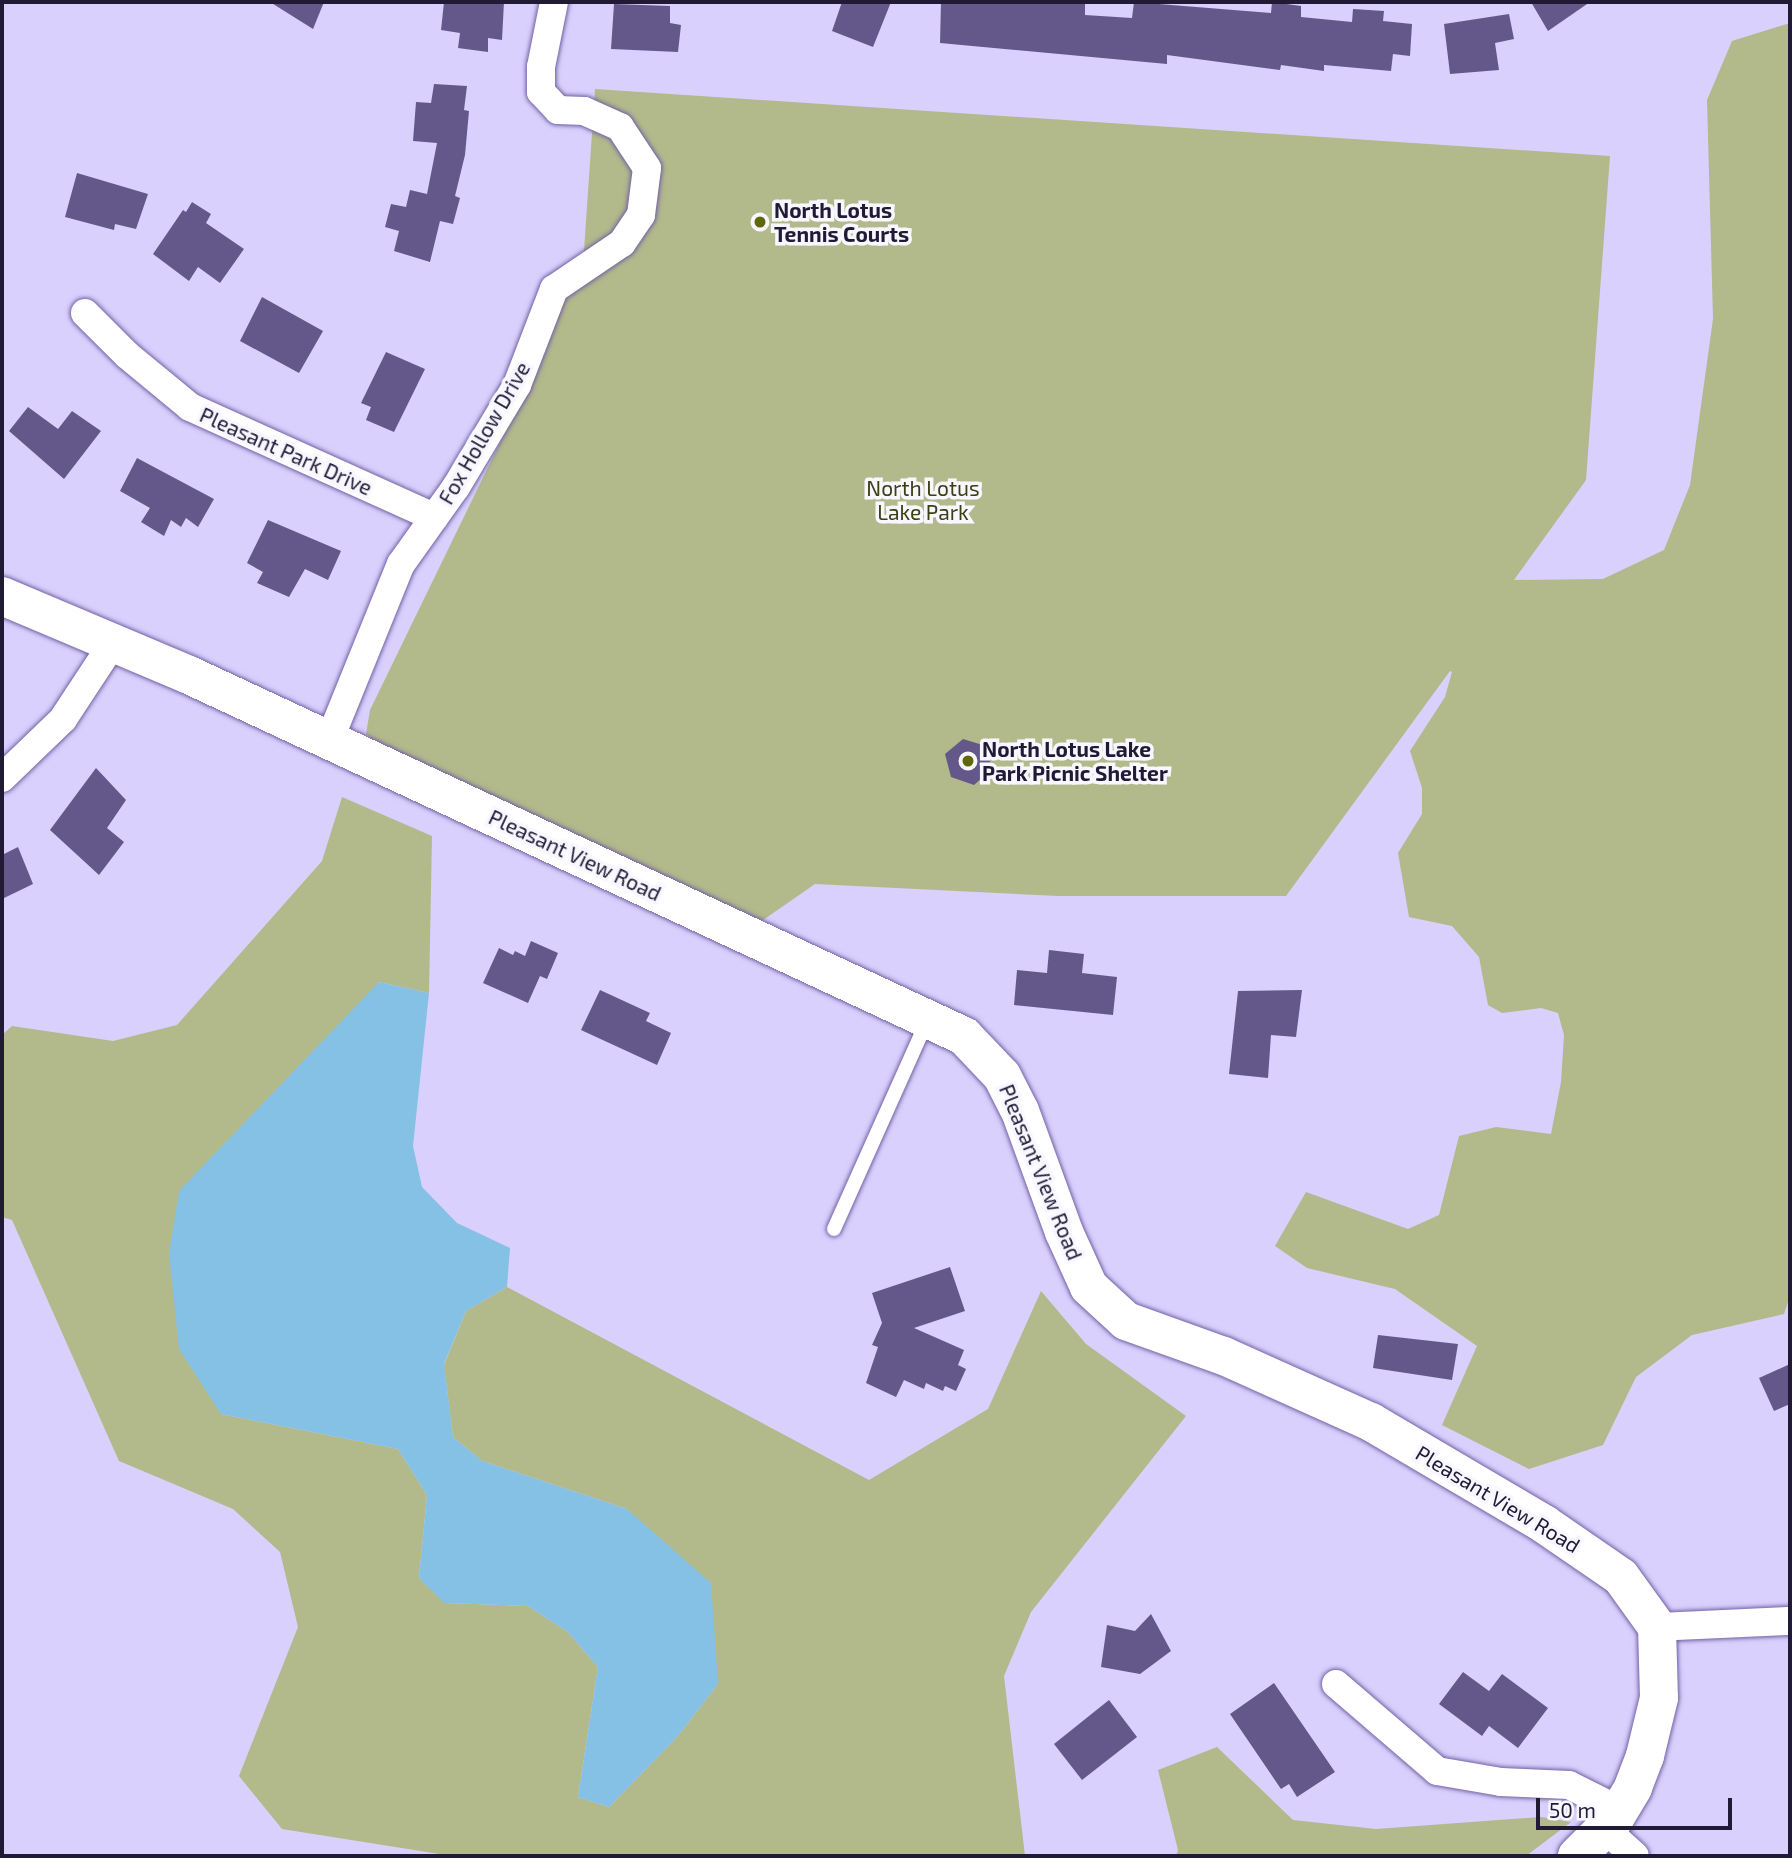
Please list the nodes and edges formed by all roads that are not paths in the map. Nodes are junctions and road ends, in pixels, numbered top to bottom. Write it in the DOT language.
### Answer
graph roads {
  1 [pos="554,2"];
  2 [pos="85,313"];
  3 [pos="434,517"];
  4 [pos="2,596"];
  5 [pos="113,643"];
  6 [pos="329,741"];
  7 [pos="2,778"];
  8 [pos="928,1019"];
  9 [pos="834,1230"];
  10 [pos="1790,1621"];
  11 [pos="1657,1627"];
  12 [pos="1336,1684"];
  13 [pos="1612,1820"];
  14 [pos="1577,1856"];
  15 [pos="1635,1856"];
  1 -- 3 [label="street, Fox Hollow Drive"];
  2 -- 3 [label="street, Pleasant Park Drive"];
  3 -- 6 [label="street, Fox Hollow Drive"];
  4 -- 5 [label="street, Pleasant View Road"];
  5 -- 6 [label="street, Pleasant View Road"];
  5 -- 7 [label="street"];
  6 -- 8 [label="street, Pleasant View Road"];
  8 -- 9 [label="lane"];
  8 -- 11 [label="street, Pleasant View Road"];
  10 -- 11 [label="street"];
  11 -- 13 [label="street"];
  12 -- 13 [label="street"];
  13 -- 14 [label="street"];
  13 -- 15 [label="street"];
}
